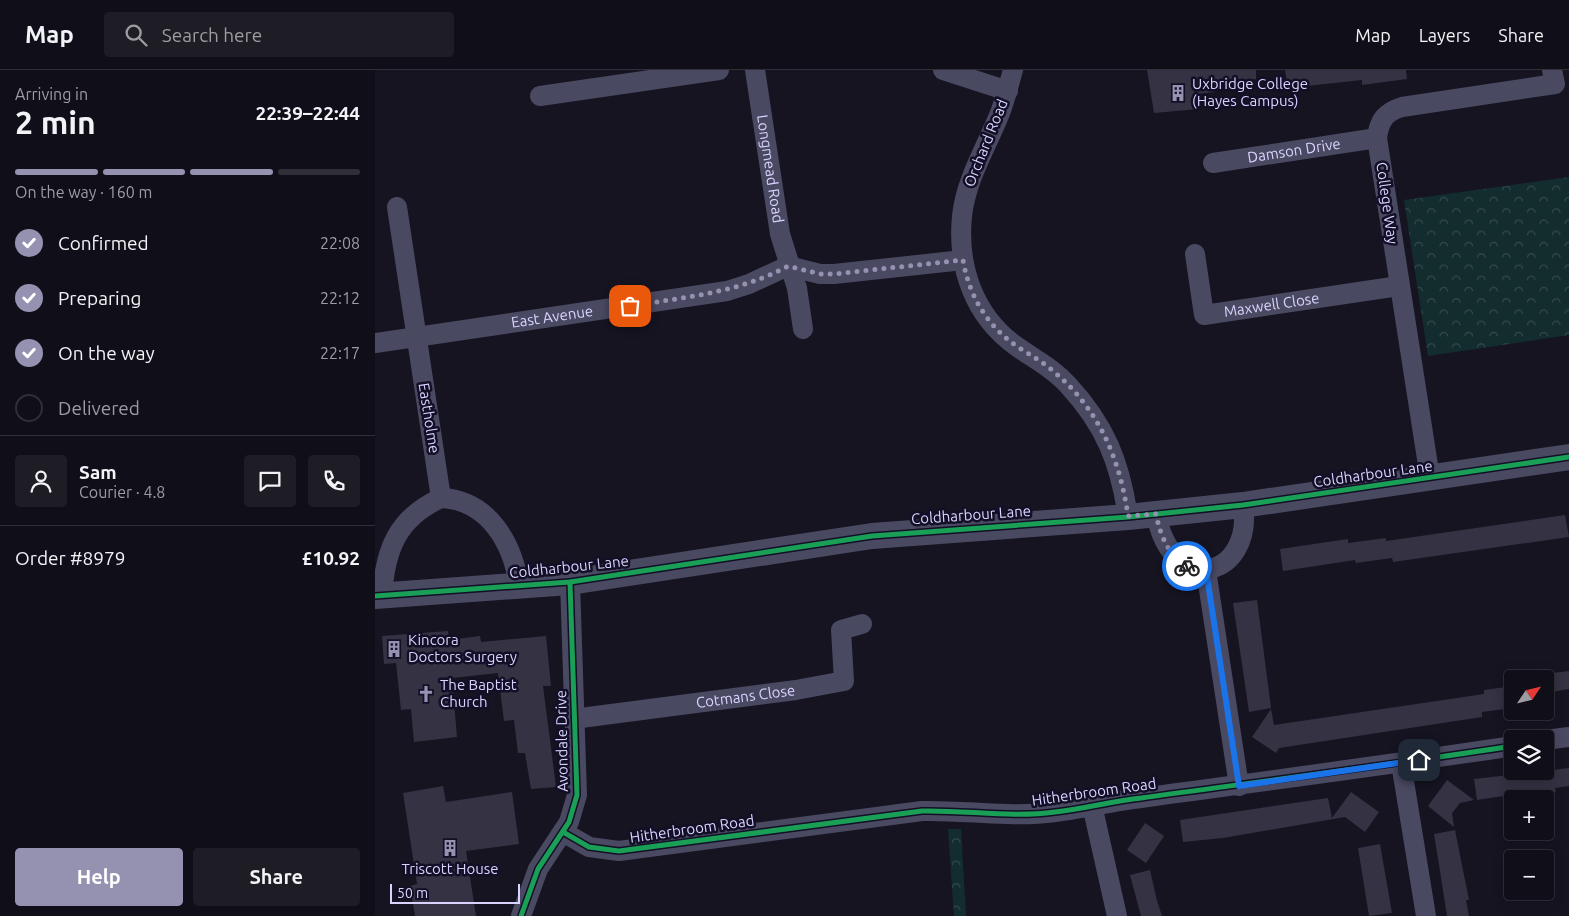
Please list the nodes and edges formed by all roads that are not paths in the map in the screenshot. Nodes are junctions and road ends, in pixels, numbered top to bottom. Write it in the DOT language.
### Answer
graph roads {
  1 [pos="719,70"];
  2 [pos="755,70"];
  3 [pos="943,70"];
  4 [pos="1013,70"];
  5 [pos="1553,70"];
  6 [pos="1008,91"];
  7 [pos="540,96"];
  8 [pos="1377,138"];
  9 [pos="1213,163"];
  10 [pos="397,207"];
  11 [pos="1195,254"];
  12 [pos="963,260"];
  13 [pos="788,266"];
  14 [pos="1399,286"];
  15 [pos="803,329"];
  16 [pos="417,338"];
  17 [pos="375,343"];
  18 [pos="1569,457"];
  19 [pos="1430,478"];
  20 [pos="441,498"];
  21 [pos="1243,505"];
  22 [pos="1156,514"];
  23 [pos="1128,516"];
  24 [pos="1206,570"];
  25 [pos="570,582"];
  26 [pos="519,586"];
  27 [pos="379,596"];
  28 [pos="862,624"];
  29 [pos="573,719"];
  30 [pos="1569,737"];
  31 [pos="1554,739"];
  32 [pos="1504,747"];
  33 [pos="1401,763"];
  34 [pos="1239,786"];
  35 [pos="1092,805"];
  36 [pos="563,832"];
  37 [pos="521,916"];
  38 [pos="1117,916"];
  39 [pos="1426,916"];
  1 -- 7 [label="street"];
  2 -- 13 [label="street, Longmead Road"];
  3 -- 6 [label="street"];
  4 -- 6 [label="street, Orchard Road"];
  5 -- 8 [label="street"];
  6 -- 12 [label="street, Orchard Road"];
  8 -- 9 [label="street, Damson Drive"];
  8 -- 14 [label="street, College Way"];
  10 -- 16 [label="street, Eastholme"];
  11 -- 14 [label="street, Maxwell Close"];
  12 -- 13 [label="street"];
  12 -- 23 [label="street, Orchard Road"];
  13 -- 15 [label="street, Longmead Road"];
  13 -- 16 [label="street, East Avenue"];
  14 -- 19 [label="street, College Way"];
  16 -- 17 [label="street, East Avenue"];
  16 -- 20 [label="street, Eastholme"];
  18 -- 19 [label="street, Coldharbour Lane"];
  19 -- 21 [label="street, Coldharbour Lane"];
  20 -- 26 [label="street"];
  20 -- 27 [label="street"];
  21 -- 22 [label="street, Coldharbour Lane"];
  21 -- 24 [label="street"];
  22 -- 23 [label="street, Coldharbour Lane"];
  22 -- 24 [label="street"];
  23 -- 25 [label="street, Coldharbour Lane"];
  24 -- 34 [label="street"];
  25 -- 26 [label="street, Coldharbour Lane"];
  25 -- 29 [label="street, Avondale Drive"];
  26 -- 27 [label="street, Coldharbour Lane"];
  28 -- 29 [label="street, Cotmans Close"];
  29 -- 36 [label="street, Avondale Drive"];
  30 -- 31 [label="street"];
  32 -- 33 [label="street, Hitherbroom Road"];
  33 -- 34 [label="street, Hitherbroom Road"];
  33 -- 39 [label="street"];
  34 -- 35 [label="street, Hitherbroom Road"];
  35 -- 36 [label="street, Hitherbroom Road"];
  35 -- 38 [label="street"];
  36 -- 37 [label="street, Avondale Drive"];
}
